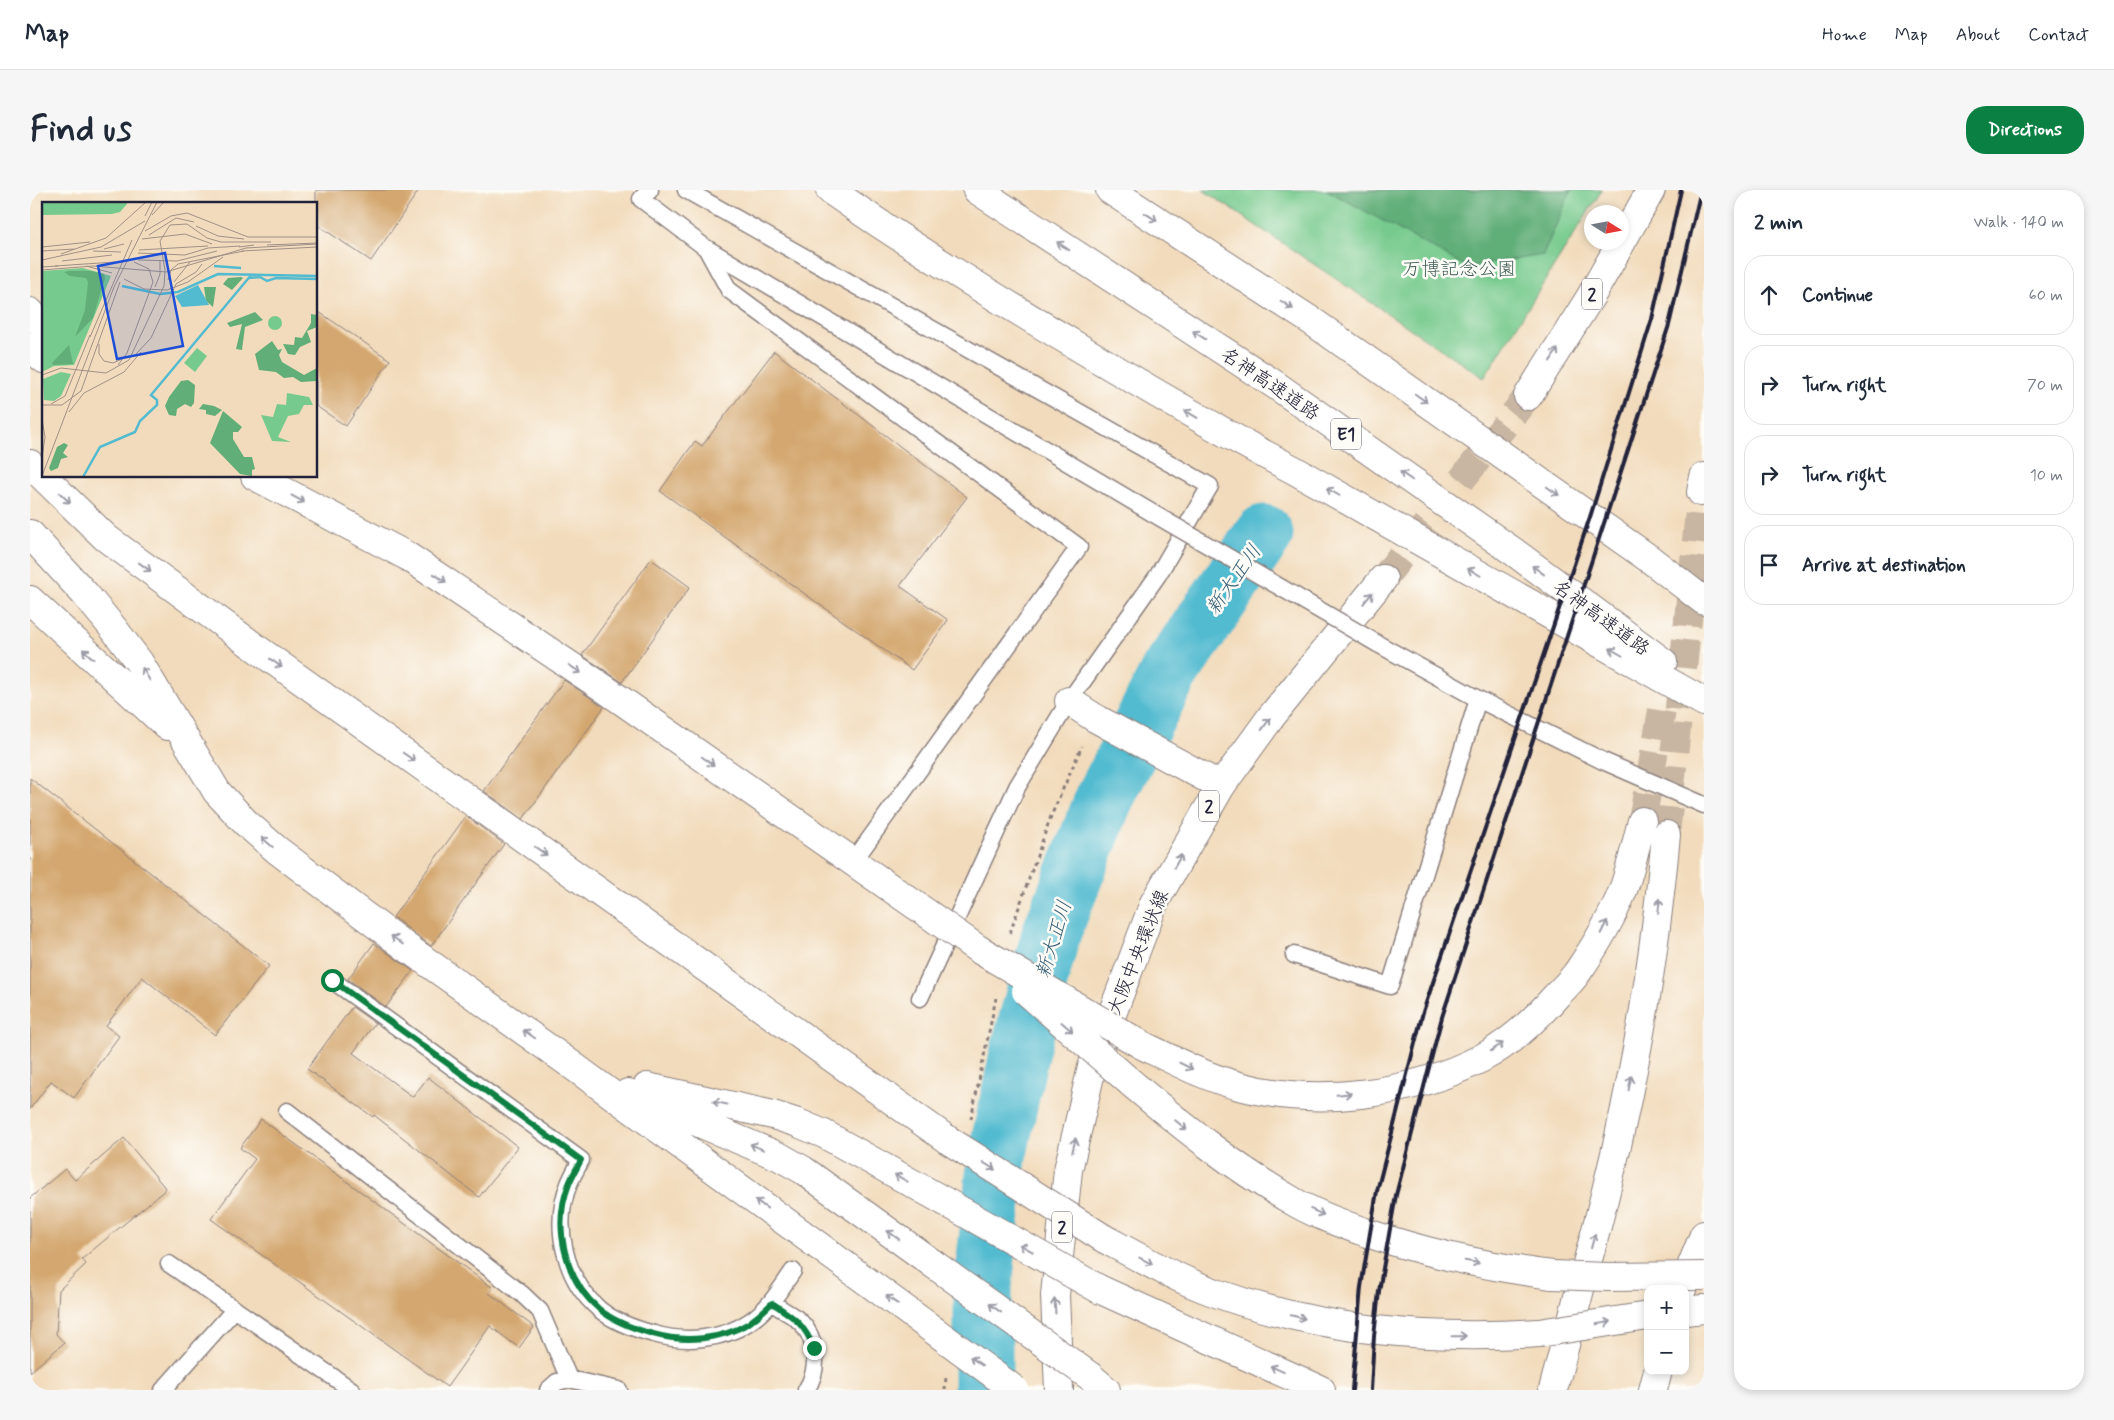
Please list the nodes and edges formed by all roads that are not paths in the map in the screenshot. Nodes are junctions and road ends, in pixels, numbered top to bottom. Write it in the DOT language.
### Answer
graph roads {
  1 [pos="650,190"];
  2 [pos="686,190"];
  3 [pos="813,190"];
  4 [pos="830,190"];
  5 [pos="977,190"];
  6 [pos="1110,190"];
  7 [pos="1651,190"];
  8 [pos="885,229"];
  9 [pos="706,248"];
  10 [pos="30,312"];
  11 [pos="42,325"];
  12 [pos="30,347"];
  13 [pos="42,357"];
  14 [pos="1528,396"];
  15 [pos="30,464"];
  16 [pos="42,476"];
  17 [pos="44,478"];
  18 [pos="259,478"];
  19 [pos="30,534"];
  20 [pos="1383,579"];
  21 [pos="30,600"];
  22 [pos="1704,601"];
  23 [pos="1704,692"];
  24 [pos="1478,699"];
  25 [pos="1069,701"];
  26 [pos="1704,702"];
  27 [pos="189,746"];
  28 [pos="1221,786"];
  29 [pos="1704,804"];
  30 [pos="1642,821"];
  31 [pos="1666,835"];
  32 [pos="853,862"];
  33 [pos="978,949"];
  34 [pos="1294,955"];
  35 [pos="332,980"];
  36 [pos="920,998"];
  37 [pos="569,1062"];
  38 [pos="287,1111"];
  39 [pos="1704,1235"];
  40 [pos="169,1264"];
  41 [pos="793,1271"];
  42 [pos="1704,1276"];
  43 [pos="1684,1285"];
  44 [pos="772,1303"];
  45 [pos="235,1309"];
  46 [pos="1704,1309"];
  47 [pos="1689,1311"];
  48 [pos="1644,1317"];
  49 [pos="1657,1375"];
  50 [pos="569,1379"];
  51 [pos="1098,1384"];
  52 [pos="163,1390"];
  53 [pos="352,1390"];
  54 [pos="548,1390"];
  55 [pos="619,1390"];
  56 [pos="806,1390"];
  57 [pos="1015,1390"];
  58 [pos="1059,1390"];
  59 [pos="1320,1390"];
  60 [pos="1553,1390"];
  61 [pos="1653,1390"];
  1 -- 9 [label="lane"];
  2 -- 25 [label="lane"];
  3 -- 8 [label="main road"];
  4 -- 8 [label="main road"];
  23 -- 5 [label="main road, 名神高速道路 / E1, one-way"];
  6 -- 22 [label="main road, one-way"];
  14 -- 7 [label="main road, 2, one-way"];
  26 -- 8 [label="main road, one-way"];
  9 -- 24 [label="lane, bridge"];
  9 -- 32 [label="lane"];
  10 -- 11 [label="main road"];
  12 -- 13 [label="main road"];
  15 -- 16 [label="main road, one-way, bridge"];
  17 -- 48 [label="main road, one-way, bridge"];
  18 -- 32 [label="main road, one-way"];
  27 -- 19 [label="main road, one-way"];
  28 -- 20 [label="main road, 大阪中央環状線 / 2, one-way"];
  27 -- 21 [label="main road, one-way"];
  24 -- 29 [label="lane"];
  24 -- 34 [label="lane"];
  25 -- 28 [label="main road"];
  25 -- 36 [label="lane"];
  37 -- 27 [label="main road, one-way"];
  58 -- 28 [label="main road, 大阪中央環状線 / 2, one-way"];
  33 -- 30 [label="main road, one-way, bridge"];
  60 -- 31 [label="main road, one-way"];
  32 -- 33 [label="main road, bridge"];
  33 -- 42 [label="main road, one-way, bridge"];
  35 -- 44 [label="lane"];
  51 -- 37 [label="main road, one-way, bridge"];
  57 -- 37 [label="main road, one-way, bridge"];
  59 -- 37 [label="main road, one-way, bridge"];
  38 -- 50 [label="lane"];
  39 -- 43 [label="main road"];
  40 -- 45 [label="lane"];
  41 -- 44 [label="lane"];
  44 -- 56 [label="lane"];
  45 -- 52 [label="lane"];
  45 -- 53 [label="lane"];
  46 -- 47 [label="main road"];
  49 -- 61 [label="main road"];
  50 -- 54 [label="lane"];
  50 -- 55 [label="lane"];
}
